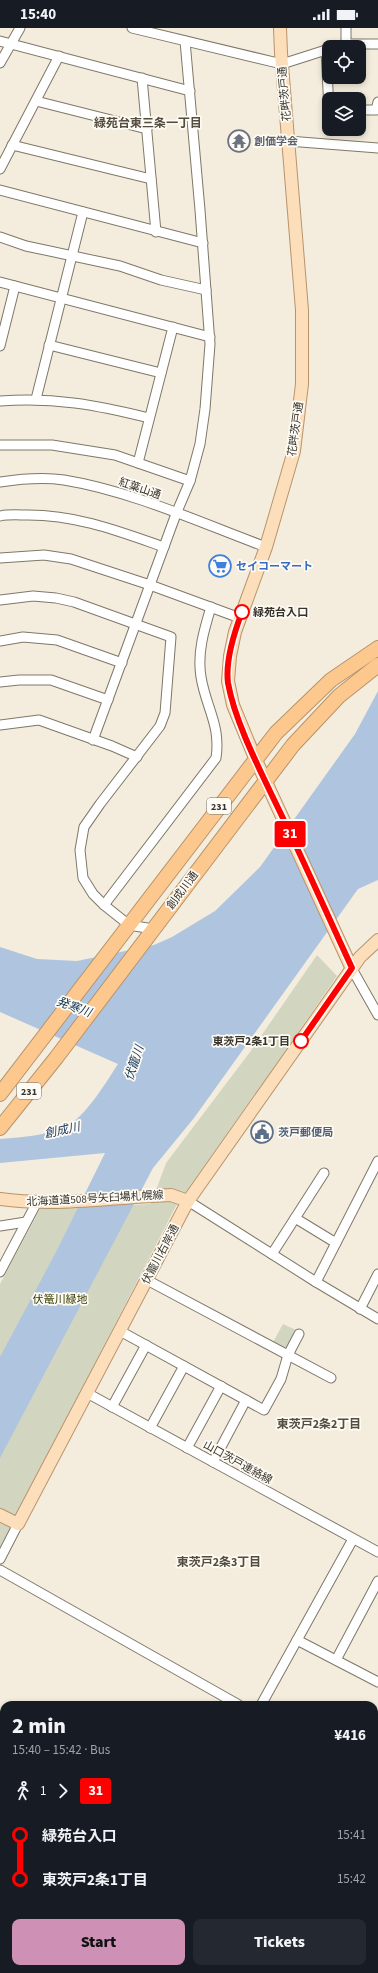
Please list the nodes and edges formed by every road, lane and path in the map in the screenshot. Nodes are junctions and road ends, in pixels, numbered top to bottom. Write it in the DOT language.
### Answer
graph roads {
  1 [pos="20,28"];
  2 [pos="132,28"];
  3 [pos="280,28"];
  4 [pos="346,28"];
  5 [pos="346,40"];
  6 [pos="0,41"];
  7 [pos="185,41"];
  8 [pos="12,43"];
  9 [pos="366,44"];
  10 [pos="378,44"];
  11 [pos="322,52"];
  12 [pos="59,56"];
  13 [pos="0,64"];
  14 [pos="282,64"];
  15 [pos="142,78"];
  16 [pos="190,90"];
  17 [pos="36,101"];
  18 [pos="378,102"];
  19 [pos="366,110"];
  20 [pos="146,129"];
  21 [pos="288,141"];
  22 [pos="12,145"];
  23 [pos="378,148"];
  24 [pos="0,169"];
  25 [pos="151,179"];
  26 [pos="0,190"];
  27 [pos="83,212"];
  28 [pos="156,232"];
  29 [pos="0,238"];
  30 [pos="203,243"];
  31 [pos="73,255"];
  32 [pos="0,282"];
  33 [pos="15,286"];
  34 [pos="206,290"];
  35 [pos="61,297"];
  36 [pos="173,327"];
  37 [pos="210,337"];
  38 [pos="49,345"];
  39 [pos="0,346"];
  40 [pos="161,373"];
  41 [pos="36,399"];
  42 [pos="0,401"];
  43 [pos="149,418"];
  44 [pos="0,445"];
  45 [pos="138,463"];
  46 [pos="190,481"];
  47 [pos="0,482"];
  48 [pos="176,514"];
  49 [pos="0,516"];
  50 [pos="164,547"];
  51 [pos="266,547"];
  52 [pos="0,558"];
  53 [pos="150,585"];
  54 [pos="0,600"];
  55 [pos="211,607"];
  56 [pos="240,618"];
  57 [pos="136,624"];
  58 [pos="0,640"];
  59 [pos="378,648"];
  60 [pos="122,663"];
  61 [pos="378,665"];
  62 [pos="0,682"];
  63 [pos="108,700"];
  64 [pos="0,725"];
  65 [pos="93,740"];
  66 [pos="137,757"];
  67 [pos="255,758"];
  68 [pos="265,780"];
  69 [pos="104,905"];
  70 [pos="130,925"];
  71 [pos="152,930"];
  72 [pos="378,940"];
  73 [pos="352,968"];
  74 [pos="378,1015"];
  75 [pos="0,1094"];
  76 [pos="1,1126"];
  77 [pos="378,1161"];
  78 [pos="324,1173"];
  79 [pos="375,1173"];
  80 [pos="0,1199"];
  81 [pos="188,1201"];
  82 [pos="37,1202"];
  83 [pos="295,1218"];
  84 [pos="26,1222"];
  85 [pos="0,1226"];
  86 [pos="336,1243"];
  87 [pos="272,1254"];
  88 [pos="0,1272"];
  89 [pos="378,1274"];
  90 [pos="147,1280"];
  91 [pos="316,1282"];
  92 [pos="360,1309"];
  93 [pos="378,1319"];
  94 [pos="120,1331"];
  95 [pos="299,1334"];
  96 [pos="146,1345"];
  97 [pos="288,1355"];
  98 [pos="184,1366"];
  99 [pos="331,1378"];
  100 [pos="221,1386"];
  101 [pos="87,1393"];
  102 [pos="246,1400"];
  103 [pos="112,1407"];
  104 [pos="150,1428"];
  105 [pos="187,1448"];
  106 [pos="213,1462"];
  107 [pos="0,1515"];
  108 [pos="18,1524"];
  109 [pos="353,1539"];
  110 [pos="378,1552"];
  111 [pos="0,1559"];
  112 [pos="0,1570"];
  113 [pos="378,1581"];
  114 [pos="297,1640"];
  115 [pos="336,1660"];
  116 [pos="378,1682"];
  117 [pos="232,1701"];
  118 [pos="263,1701"];
  1 -- 8 [label="street"];
  2 -- 7 [label="street"];
  3 -- 14 [label="main road, 花畔茨戸通"];
  4 -- 5 [label="street"];
  6 -- 8 [label="street"];
  7 -- 14 [label="street"];
  7 -- 16 [label="street"];
  8 -- 12 [label="street"];
  8 -- 13 [label="street"];
  9 -- 10 [label="street"];
  11 -- 14 [label="street"];
  12 -- 15 [label="street"];
  12 -- 17 [label="street"];
  14 -- 21 [label="main road, 花畔茨戸通"];
  15 -- 16 [label="street"];
  15 -- 20 [label="street"];
  16 -- 30 [label="street"];
  17 -- 20 [label="street"];
  17 -- 22 [label="street"];
  18 -- 19 [label="street"];
  20 -- 25 [label="street"];
  21 -- 23 [label="street"];
  21 -- 51 [label="main road, 花畔茨戸通"];
  22 -- 24 [label="street"];
  22 -- 25 [label="street"];
  25 -- 28 [label="street"];
  26 -- 27 [label="street"];
  27 -- 28 [label="street"];
  27 -- 31 [label="street"];
  28 -- 30 [label="street"];
  29 -- 31 [label="street"];
  30 -- 34 [label="street"];
  31 -- 34 [label="street"];
  31 -- 35 [label="street"];
  32 -- 33 [label="street"];
  33 -- 35 [label="street"];
  33 -- 39 [label="street"];
  34 -- 37 [label="street"];
  35 -- 36 [label="street"];
  35 -- 38 [label="street"];
  36 -- 37 [label="street"];
  36 -- 40 [label="street"];
  37 -- 46 [label="street"];
  38 -- 40 [label="street"];
  38 -- 41 [label="street"];
  40 -- 43 [label="street"];
  41 -- 42 [label="street"];
  41 -- 43 [label="street"];
  43 -- 45 [label="street"];
  44 -- 45 [label="street"];
  45 -- 46 [label="street"];
  46 -- 48 [label="street"];
  47 -- 48 [label="street, 紅葉山通"];
  48 -- 50 [label="street"];
  48 -- 51 [label="street, 紅葉山通"];
  49 -- 50 [label="street"];
  50 -- 53 [label="street"];
  51 -- 56 [label="main road, 花畔茨戸通"];
  52 -- 53 [label="street"];
  53 -- 55 [label="street"];
  53 -- 57 [label="street"];
  54 -- 57 [label="street"];
  55 -- 56 [label="street"];
  55 -- 69 [label="street"];
  56 -- 67 [label="main road, 花畔茨戸通"];
  57 -- 60 [label="street"];
  57 -- 66 [label="street"];
  58 -- 60 [label="street"];
  59 -- 67 [label="highway, 創成川通 / 231"];
  60 -- 63 [label="street"];
  61 -- 68 [label="highway, 創成川通 / 231"];
  62 -- 63 [label="street"];
  63 -- 65 [label="street"];
  64 -- 65 [label="street"];
  65 -- 66 [label="street"];
  66 -- 69 [label="street"];
  67 -- 68 [label="main road, 花畔茨戸通"];
  67 -- 70 [label="highway, 創成川通 / 231"];
  68 -- 71 [label="highway, 創成川通 / 231"];
  68 -- 73 [label="main road, 花畔茨戸通"];
  69 -- 70 [label="street"];
  70 -- 71 [label="street"];
  70 -- 75 [label="highway, 創成川通 / 231"];
  71 -- 76 [label="highway, 創成川通 / 231"];
  72 -- 73 [label="main road, 伏籠川右岸通"];
  73 -- 74 [label="street"];
  73 -- 81 [label="main road, 伏籠川右岸通"];
  77 -- 79 [label="street"];
  78 -- 83 [label="street"];
  79 -- 86 [label="street"];
  80 -- 82 [label="main road, 北海道道508号矢臼場札幌線"];
  81 -- 82 [label="main road, 北海道道508号矢臼場札幌線"];
  81 -- 87 [label="street"];
  81 -- 90 [label="main road, 伏籠川右岸通"];
  82 -- 84 [label="street"];
  83 -- 86 [label="street"];
  83 -- 87 [label="street"];
  84 -- 85 [label="street"];
  84 -- 88 [label="street"];
  86 -- 91 [label="street"];
  87 -- 91 [label="street"];
  89 -- 92 [label="street"];
  90 -- 94 [label="main road, 伏籠川右岸通"];
  90 -- 97 [label="street"];
  91 -- 92 [label="street"];
  92 -- 93 [label="street"];
  94 -- 96 [label="street"];
  94 -- 101 [label="main road, 伏籠川右岸通"];
  95 -- 97 [label="street"];
  96 -- 98 [label="street"];
  96 -- 103 [label="street"];
  97 -- 99 [label="street"];
  97 -- 102 [label="street"];
  98 -- 100 [label="street"];
  98 -- 104 [label="street"];
  100 -- 102 [label="street"];
  100 -- 105 [label="street"];
  101 -- 103 [label="street, 山口茨戸連絡線"];
  101 -- 108 [label="main road, 伏籠川右岸通"];
  102 -- 106 [label="street"];
  103 -- 104 [label="street, 山口茨戸連絡線"];
  104 -- 105 [label="street, 山口茨戸連絡線"];
  105 -- 106 [label="street, 山口茨戸連絡線"];
  106 -- 109 [label="street, 山口茨戸連絡線"];
  107 -- 108 [label="main road"];
  108 -- 111 [label="street, 伏籠川右岸通"];
  109 -- 110 [label="street, 山口茨戸連絡線"];
  109 -- 114 [label="street"];
  112 -- 117 [label="street"];
  113 -- 115 [label="street"];
  114 -- 115 [label="street"];
  114 -- 118 [label="street"];
  115 -- 116 [label="street"];
}
